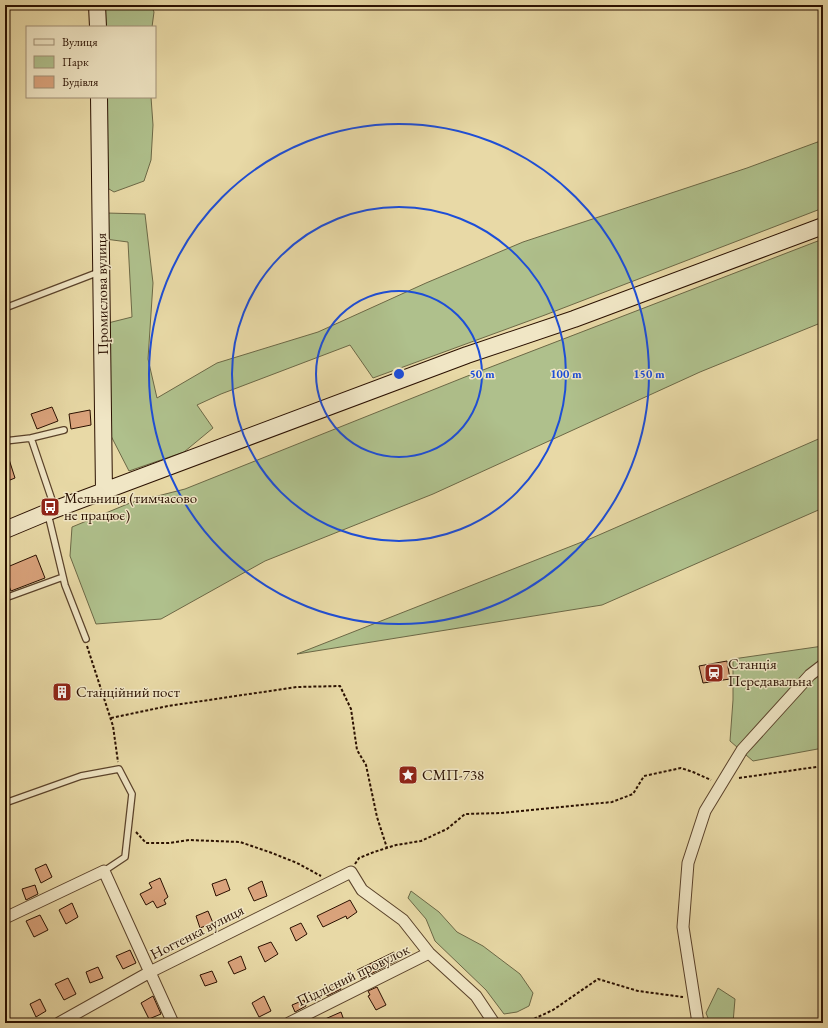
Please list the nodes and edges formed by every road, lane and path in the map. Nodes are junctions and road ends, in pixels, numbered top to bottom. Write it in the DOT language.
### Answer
graph roads {
  1 [pos="97,5"];
  2 [pos="98,26"];
  3 [pos="99,98"];
  4 [pos="823,226"];
  5 [pos="101,271"];
  6 [pos="5,308"];
  7 [pos="64,430"];
  8 [pos="32,438"];
  9 [pos="5,441"];
  10 [pos="104,492"];
  11 [pos="51,511"];
  12 [pos="5,530"];
  13 [pos="63,577"];
  14 [pos="8,597"];
  15 [pos="86,640"];
  16 [pos="823,665"];
  17 [pos="111,718"];
  18 [pos="823,766"];
  19 [pos="119,769"];
  20 [pos="722,782"];
  21 [pos="5,803"];
  22 [pos="129,822"];
  23 [pos="388,848"];
  24 [pos="104,871"];
  25 [pos="351,872"];
  26 [pos="330,882"];
  27 [pos="5,918"];
  28 [pos="429,953"];
  29 [pos="150,972"];
  30 [pos="694,999"];
  31 [pos="59,1023"];
  32 [pos="173,1023"];
  33 [pos="289,1023"];
  34 [pos="494,1023"];
  35 [pos="525,1023"];
  36 [pos="698,1023"];
  1 -- 2 [label="street"];
  3 -- 5 [label="street, Промислова вулиця"];
  4 -- 10 [label="street"];
  5 -- 6 [label="lane"];
  5 -- 10 [label="street, Промислова вулиця"];
  7 -- 8 [label="lane"];
  8 -- 9 [label="lane"];
  8 -- 11 [label="lane"];
  10 -- 11 [label="street"];
  11 -- 12 [label="street"];
  11 -- 13 [label="lane"];
  13 -- 14 [label="lane"];
  13 -- 15 [label="lane"];
  15 -- 17 [label="path"];
  16 -- 20 [label="street"];
  17 -- 19 [label="path"];
  17 -- 23 [label="path"];
  18 -- 20 [label="path"];
  19 -- 21 [label="lane"];
  19 -- 22 [label="lane"];
  20 -- 23 [label="path"];
  20 -- 30 [label="street"];
  22 -- 24 [label="lane"];
  22 -- 26 [label="path"];
  23 -- 25 [label="path"];
  24 -- 27 [label="street"];
  24 -- 29 [label="street"];
  25 -- 26 [label="street, Ногтенка вулиця"];
  25 -- 28 [label="street"];
  26 -- 29 [label="street, Ногтенка вулиця"];
  28 -- 33 [label="street, Підлісний провулок"];
  28 -- 34 [label="street"];
  29 -- 31 [label="street, Ногтенка вулиця"];
  29 -- 32 [label="street"];
  30 -- 35 [label="path"];
  30 -- 36 [label="street"];
}
